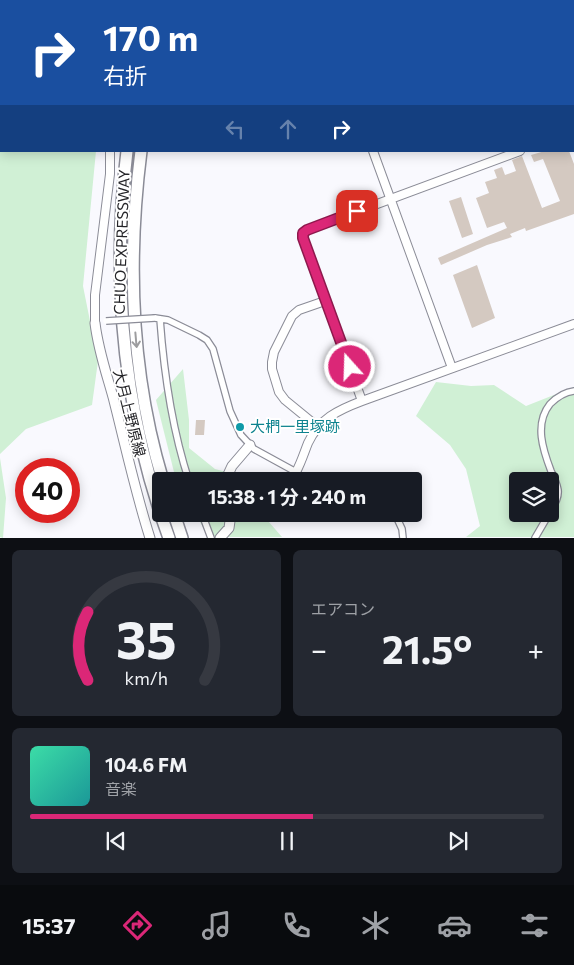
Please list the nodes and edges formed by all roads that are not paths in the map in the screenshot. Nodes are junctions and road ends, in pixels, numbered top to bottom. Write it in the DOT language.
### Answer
graph roads {
  1 [pos="110,152"];
  2 [pos="128,152"];
  3 [pos="141,152"];
  4 [pos="373,152"];
  5 [pos="517,152"];
  6 [pos="391,199"];
  7 [pos="325,301"];
  8 [pos="157,319"];
  9 [pos="95,323"];
  10 [pos="574,324"];
  11 [pos="452,368"];
  12 [pos="574,392"];
  13 [pos="362,401"];
  14 [pos="318,427"];
  15 [pos="250,445"];
  16 [pos="162,472"];
  17 [pos="188,472"];
  18 [pos="229,472"];
  19 [pos="296,472"];
  20 [pos="552,472"];
  21 [pos="177,522"];
  22 [pos="205,522"];
  23 [pos="230,522"];
  24 [pos="399,522"];
  25 [pos="544,522"];
  26 [pos="150,538"];
  27 [pos="169,538"];
  28 [pos="182,538"];
  29 [pos="211,538"];
  30 [pos="220,538"];
  31 [pos="403,538"];
  32 [pos="536,538"];
  1 -- 9 [label="street"];
  2 -- 27 [label="highway, CHUO EXPRESSWAY"];
  3 -- 16 [label="highway, CHUO EXPRESSWAY, one-way"];
  4 -- 6 [label="street"];
  5 -- 6 [label="street"];
  6 -- 7 [label="street"];
  6 -- 11 [label="street"];
  7 -- 13 [label="street"];
  7 -- 14 [label="street"];
  8 -- 9 [label="street, bridge"];
  8 -- 15 [label="street"];
  8 -- 17 [label="street"];
  9 -- 26 [label="main road, 大月上野原線"];
  10 -- 11 [label="street"];
  11 -- 13 [label="street"];
  12 -- 20 [label="street"];
  13 -- 14 [label="street"];
  14 -- 19 [label="street"];
  15 -- 18 [label="main road"];
  15 -- 19 [label="street"];
  21 -- 28 [label="highway"];
  22 -- 29 [label="street"];
  23 -- 30 [label="main road"];
  24 -- 31 [label="street"];
  25 -- 32 [label="street"];
}
